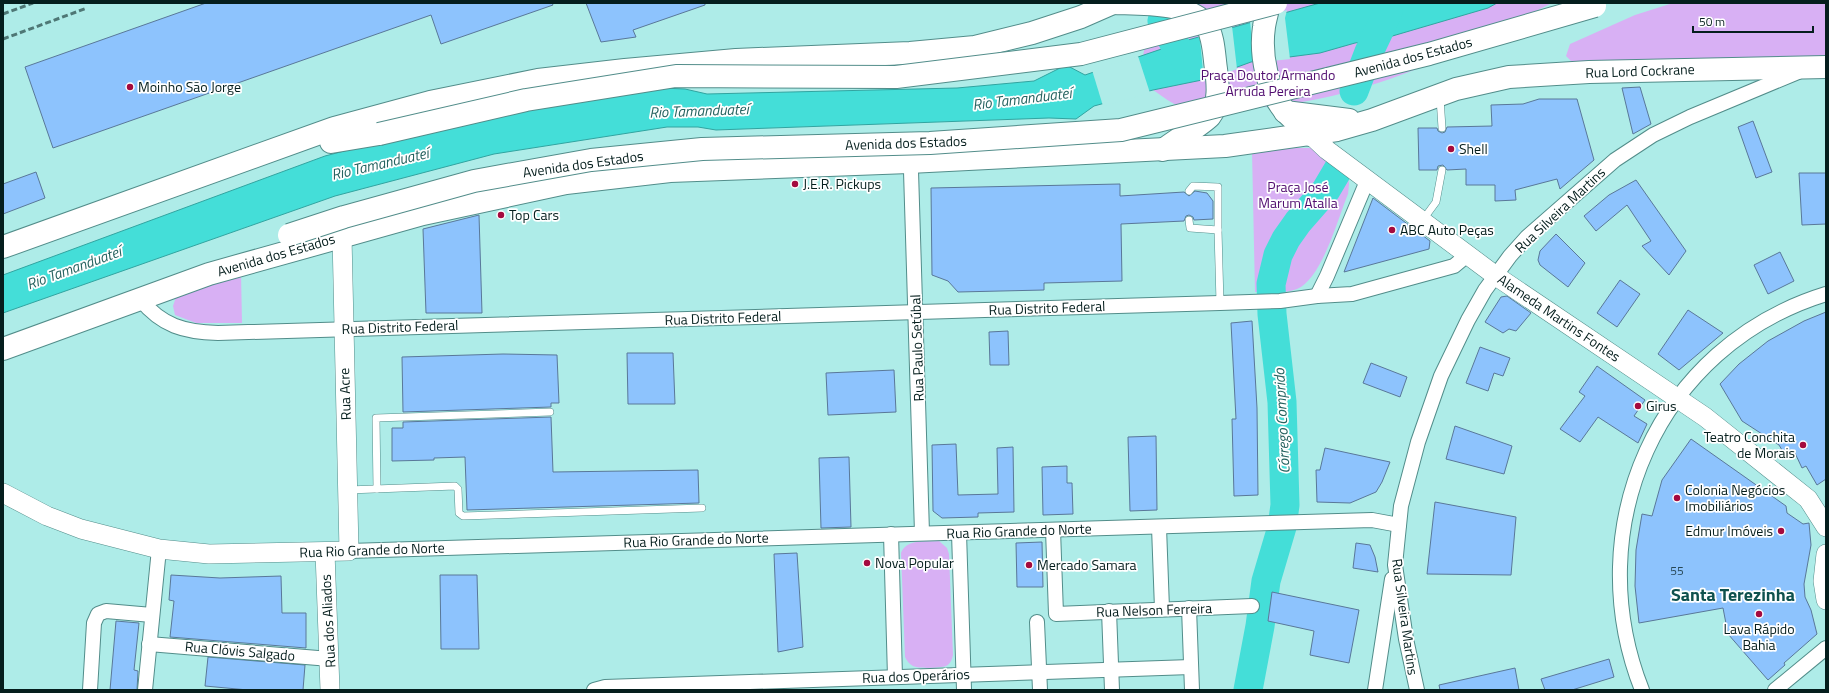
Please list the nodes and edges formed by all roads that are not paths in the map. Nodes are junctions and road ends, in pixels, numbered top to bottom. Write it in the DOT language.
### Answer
graph roads {
  1 [pos="1269,3"];
  2 [pos="1276,3"];
  3 [pos="1608,3"];
  4 [pos="1109,4"];
  5 [pos="1826,53"];
  6 [pos="1817,67"];
  7 [pos="1448,92"];
  8 [pos="1285,112"];
  9 [pos="1372,120"];
  10 [pos="1442,128"];
  11 [pos="1311,134"];
  12 [pos="285,147"];
  13 [pos="1163,150"];
  14 [pos="909,162"];
  15 [pos="1442,170"];
  16 [pos="1367,181"];
  17 [pos="1189,191"];
  18 [pos="1189,220"];
  19 [pos="1422,221"];
  20 [pos="1218,230"];
  21 [pos="342,236"];
  22 [pos="3,247"];
  23 [pos="1466,256"];
  24 [pos="209,274"];
  25 [pos="1496,276"];
  26 [pos="1826,294"];
  27 [pos="1317,296"];
  28 [pos="140,299"];
  29 [pos="1220,303"];
  30 [pos="916,312"];
  31 [pos="343,329"];
  32 [pos="3,349"];
  33 [pos="1678,398"];
  34 [pos="550,412"];
  35 [pos="377,489"];
  36 [pos="348,490"];
  37 [pos="3,493"];
  38 [pos="1817,501"];
  39 [pos="702,508"];
  40 [pos="1399,525"];
  41 [pos="1159,527"];
  42 [pos="1826,527"];
  43 [pos="1053,530"];
  44 [pos="959,533"];
  45 [pos="890,534"];
  46 [pos="922,534"];
  47 [pos="159,549"];
  48 [pos="349,551"];
  49 [pos="325,552"];
  50 [pos="1826,554"];
  51 [pos="1395,565"];
  52 [pos="1826,600"];
  53 [pos="1252,606"];
  54 [pos="1189,608"];
  55 [pos="1162,609"];
  56 [pos="1109,611"];
  57 [pos="152,615"];
  58 [pos="1038,622"];
  59 [pos="149,644"];
  60 [pos="1826,648"];
  61 [pos="330,659"];
  62 [pos="1191,667"];
  63 [pos="1112,670"];
  64 [pos="1039,672"];
  65 [pos="964,675"];
  66 [pos="887,681"];
  67 [pos="808,685"];
  68 [pos="735,686"];
  69 [pos="664,687"];
  70 [pos="90,690"];
  71 [pos="145,690"];
  72 [pos="330,690"];
  73 [pos="594,690"];
  74 [pos="964,690"];
  75 [pos="1040,690"];
  76 [pos="1112,690"];
  77 [pos="1192,690"];
  78 [pos="1375,690"];
  79 [pos="1417,690"];
  80 [pos="1642,690"];
  81 [pos="1774,690"];
  1 -- 8 [label="highway"];
  2 -- 12 [label="highway, bridge"];
  3 -- 24 [label="highway, Avenida dos Estados, bridge"];
  4 -- 12 [label="highway"];
  4 -- 13 [label="highway"];
  5 -- 6 [label="highway"];
  6 -- 7 [label="highway, Rua Lord Cockrane"];
  6 -- 25 [label="street, Rua Silveira Martins"];
  7 -- 9 [label="highway, Avenida dos Estados"];
  7 -- 10 [label="lane"];
  8 -- 9 [label="highway"];
  8 -- 11 [label="highway"];
  9 -- 11 [label="highway, Avenida dos Estados"];
  11 -- 13 [label="highway, Avenida dos Estados"];
  11 -- 16 [label="street, Alameda Martins Fontes"];
  12 -- 22 [label="highway"];
  13 -- 14 [label="highway, Avenida dos Estados"];
  14 -- 21 [label="highway, Avenida dos Estados"];
  14 -- 30 [label="street, Rua Paulo Setúbal"];
  15 -- 19 [label="lane"];
  16 -- 19 [label="street, Alameda Martins Fontes"];
  16 -- 27 [label="street"];
  17 -- 20 [label="lane"];
  18 -- 20 [label="lane"];
  19 -- 23 [label="street, Alameda Martins Fontes"];
  20 -- 29 [label="lane"];
  21 -- 24 [label="highway, Avenida dos Estados"];
  21 -- 31 [label="street, Rua Acre"];
  23 -- 25 [label="street, Alameda Martins Fontes"];
  23 -- 27 [label="street, Rua Distrito Federal"];
  24 -- 28 [label="highway, Avenida dos Estados"];
  25 -- 33 [label="street, Alameda Martins Fontes"];
  25 -- 40 [label="street, Rua Silveira Martins"];
  26 -- 33 [label="street"];
  27 -- 29 [label="street, Rua Distrito Federal"];
  28 -- 31 [label="street, Rua Distrito Federal"];
  28 -- 32 [label="highway, Avenida dos Estados"];
  29 -- 30 [label="street, Rua Distrito Federal"];
  30 -- 31 [label="street, Rua Distrito Federal"];
  30 -- 46 [label="street, Rua Paulo Setúbal"];
  31 -- 36 [label="street, Rua Acre"];
  33 -- 38 [label="street, Alameda Martins Fontes"];
  33 -- 80 [label="street"];
  34 -- 35 [label="lane"];
  35 -- 36 [label="lane"];
  35 -- 39 [label="lane"];
  36 -- 48 [label="street, Rua Acre"];
  37 -- 47 [label="street, Rua Rio Grande do Norte"];
  38 -- 42 [label="street, Alameda Martins Fontes"];
  40 -- 41 [label="street, Rua Rio Grande do Norte"];
  40 -- 51 [label="street, Rua Silveira Martins"];
  41 -- 43 [label="street, Rua Rio Grande do Norte"];
  41 -- 55 [label="street"];
  43 -- 44 [label="street, Rua Rio Grande do Norte"];
  43 -- 56 [label="street, Rua Nelson Ferreira"];
  44 -- 46 [label="street, Rua Rio Grande do Norte"];
  44 -- 65 [label="street"];
  45 -- 46 [label="street, Rua Rio Grande do Norte"];
  45 -- 48 [label="street, Rua Rio Grande do Norte"];
  45 -- 66 [label="street"];
  47 -- 49 [label="street, Rua Rio Grande do Norte"];
  47 -- 57 [label="street"];
  48 -- 49 [label="street, Rua Rio Grande do Norte"];
  49 -- 61 [label="street, Rua dos Aliados"];
  50 -- 52 [label="street"];
  51 -- 78 [label="street"];
  51 -- 79 [label="street, Rua Silveira Martins"];
  53 -- 54 [label="street, Rua Nelson Ferreira"];
  54 -- 55 [label="street, Rua Nelson Ferreira"];
  54 -- 62 [label="street"];
  55 -- 56 [label="street, Rua Nelson Ferreira"];
  56 -- 63 [label="street"];
  57 -- 59 [label="street"];
  57 -- 70 [label="street"];
  58 -- 64 [label="street"];
  59 -- 61 [label="street, Rua Clóvis Salgado"];
  59 -- 71 [label="street"];
  60 -- 81 [label="street"];
  61 -- 72 [label="street, Rua dos Aliados"];
  62 -- 63 [label="street, Rua dos Operários"];
  62 -- 77 [label="street"];
  63 -- 64 [label="street, Rua dos Operários"];
  63 -- 76 [label="street"];
  64 -- 65 [label="street, Rua dos Operários"];
  64 -- 75 [label="street"];
  65 -- 66 [label="street, Rua dos Operários"];
  65 -- 74 [label="street"];
  66 -- 67 [label="street, Rua dos Operários"];
  67 -- 68 [label="street, Rua dos Operários"];
  68 -- 69 [label="street, Rua dos Operários"];
  69 -- 73 [label="street, Rua dos Operários"];
}
